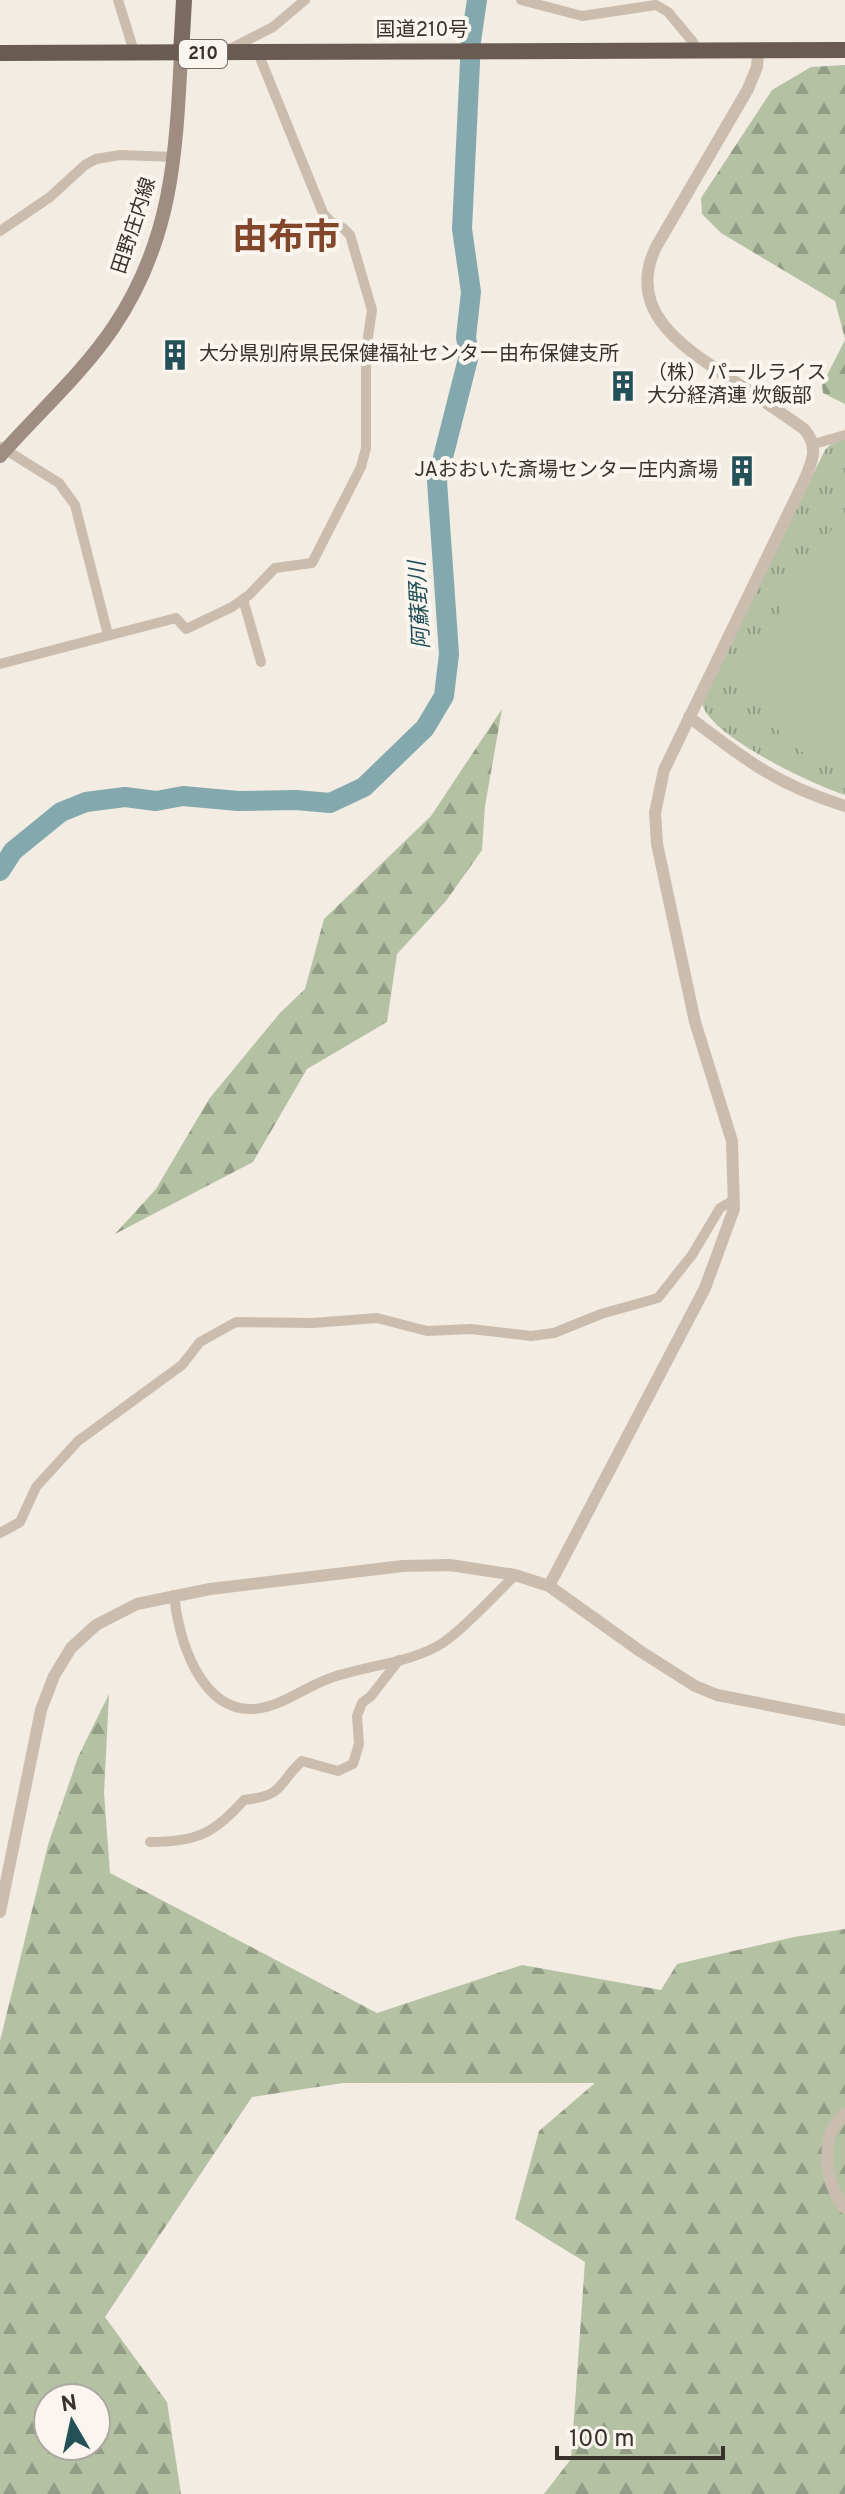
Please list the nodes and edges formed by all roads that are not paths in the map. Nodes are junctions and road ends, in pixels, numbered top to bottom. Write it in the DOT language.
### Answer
graph roads {
  1 [pos="118,0"];
  2 [pos="184,0"];
  3 [pos="305,0"];
  4 [pos="521,0"];
  5 [pos="697,50"];
  6 [pos="758,50"];
  7 [pos="845,50"];
  8 [pos="0,53"];
  9 [pos="258,53"];
  10 [pos="133,54"];
  11 [pos="181,54"];
  12 [pos="220,54"];
  13 [pos="175,157"];
  14 [pos="0,231"];
  15 [pos="845,435"];
  16 [pos="814,444"];
  17 [pos="2,451"];
  18 [pos="243,599"];
  19 [pos="108,635"];
  20 [pos="261,662"];
  21 [pos="0,664"];
  22 [pos="689,717"];
  23 [pos="845,806"];
  24 [pos="734,1200"];
  25 [pos="0,1533"];
  26 [pos="515,1575"];
  27 [pos="549,1586"];
  28 [pos="174,1595"];
  29 [pos="399,1660"];
  30 [pos="845,1720"];
  31 [pos="150,1842"];
  32 [pos="0,1912"];
  33 [pos="845,2113"];
  34 [pos="845,2208"];
  1 -- 10 [label="street"];
  2 -- 11 [label="main road"];
  3 -- 12 [label="street"];
  4 -- 5 [label="street"];
  5 -- 6 [label="highway, 国道210号 / 210"];
  5 -- 9 [label="highway, 国道210号 / 210"];
  6 -- 7 [label="highway, 国道210号 / 210"];
  6 -- 16 [label="street"];
  8 -- 10 [label="highway, 国道210号 / 210"];
  9 -- 12 [label="highway, 国道210号 / 210"];
  9 -- 18 [label="street"];
  10 -- 11 [label="highway, 国道210号 / 210"];
  11 -- 12 [label="highway, 国道210号 / 210"];
  11 -- 13 [label="main road, 田野庄内線"];
  13 -- 14 [label="street"];
  13 -- 17 [label="main road, 田野庄内線"];
  15 -- 16 [label="street"];
  16 -- 22 [label="street"];
  17 -- 19 [label="street"];
  18 -- 19 [label="street"];
  18 -- 20 [label="street"];
  19 -- 21 [label="street"];
  22 -- 23 [label="street"];
  22 -- 24 [label="street"];
  24 -- 25 [label="street"];
  24 -- 27 [label="street"];
  26 -- 27 [label="street"];
  26 -- 28 [label="street"];
  26 -- 29 [label="street"];
  27 -- 30 [label="street"];
  28 -- 29 [label="street"];
  28 -- 32 [label="street"];
  29 -- 31 [label="street"];
  33 -- 34 [label="street"];
}
